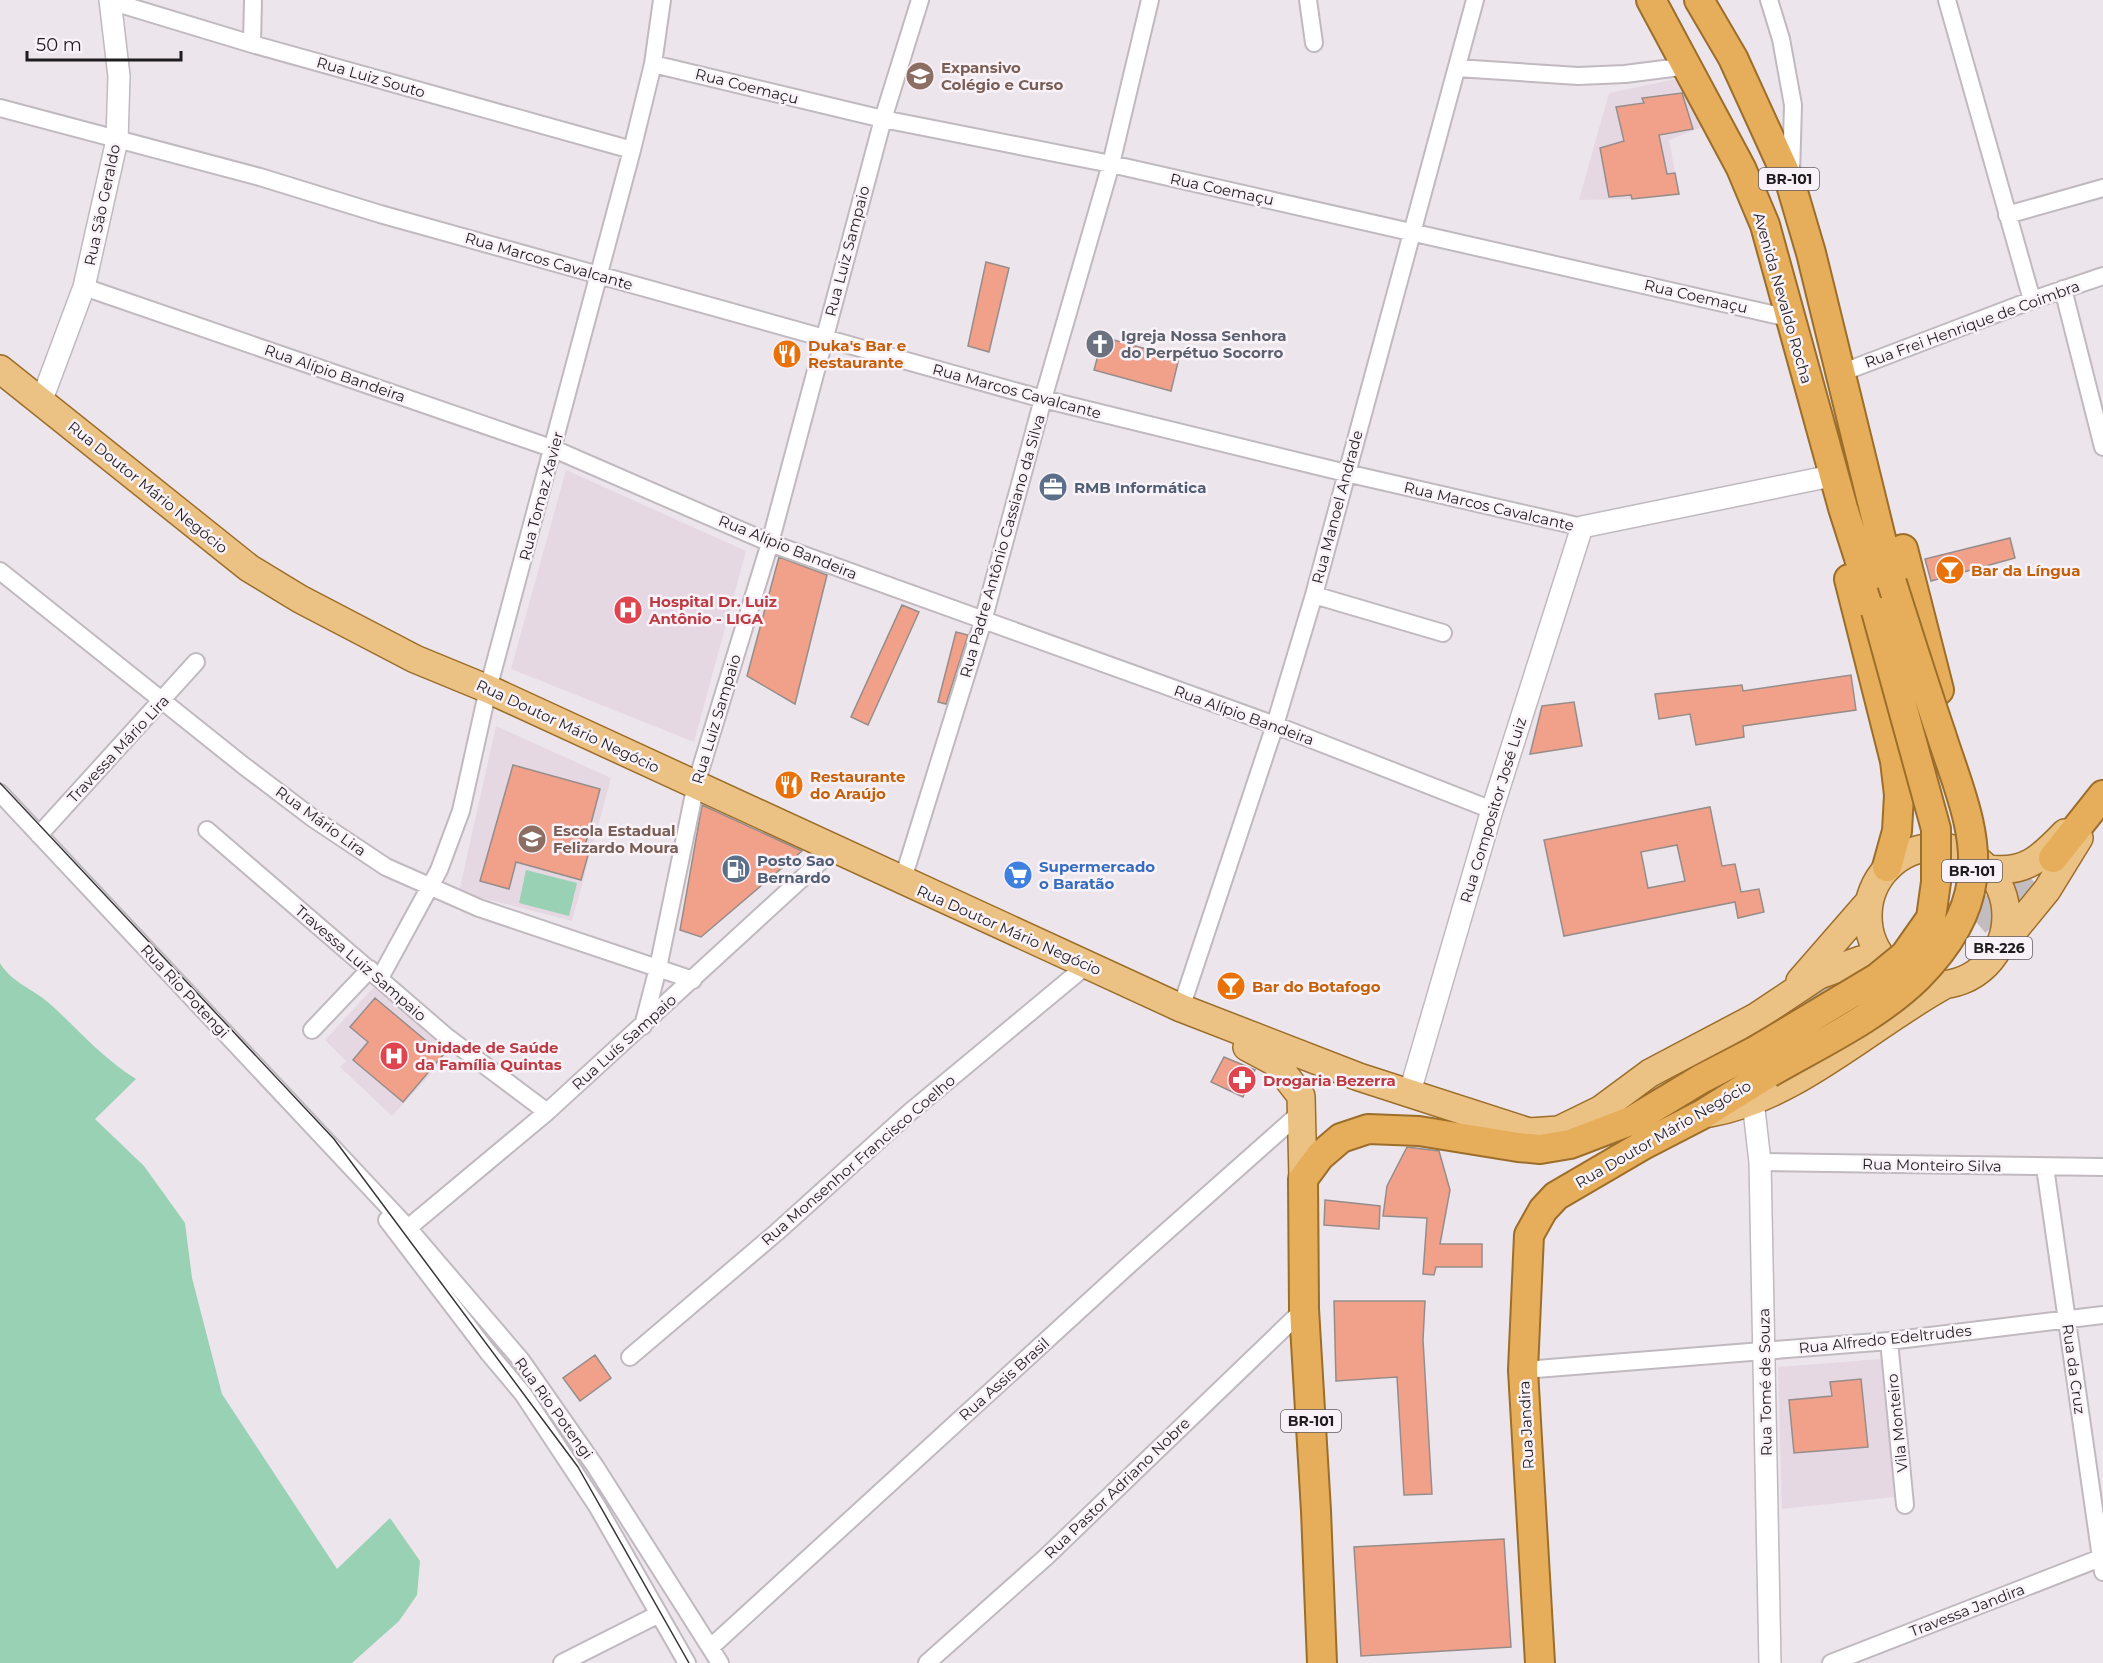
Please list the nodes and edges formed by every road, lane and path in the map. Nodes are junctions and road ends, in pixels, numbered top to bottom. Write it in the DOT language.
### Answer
graph roads {
  1 [pos="110,0"];
  2 [pos="253,0"];
  3 [pos="662,0"];
  4 [pos="920,0"];
  5 [pos="1150,0"];
  6 [pos="1308,0"];
  7 [pos="1475,0"];
  8 [pos="1651,0"];
  9 [pos="1699,0"];
  10 [pos="1769,0"];
  11 [pos="1947,0"];
  12 [pos="1314,43"];
  13 [pos="252,44"];
  14 [pos="653,64"];
  15 [pos="1688,66"];
  16 [pos="1457,68"];
  17 [pos="0,108"];
  18 [pos="883,119"];
  19 [pos="117,141"];
  20 [pos="632,150"];
  21 [pos="1112,164"];
  22 [pos="1791,185"];
  23 [pos="2103,188"];
  24 [pos="2007,215"];
  25 [pos="1412,231"];
  26 [pos="599,275"];
  27 [pos="2103,276"];
  28 [pos="84,287"];
  29 [pos="2063,289"];
  30 [pos="2032,300"];
  31 [pos="1789,318"];
  32 [pos="824,338"];
  33 [pos="0,369"];
  34 [pos="1841,374"];
  35 [pos="1042,399"];
  36 [pos="41,402"];
  37 [pos="1854,425"];
  38 [pos="2103,447"];
  39 [pos="554,448"];
  40 [pos="1346,473"];
  41 [pos="1836,475"];
  42 [pos="1843,508"];
  43 [pos="1582,527"];
  44 [pos="770,543"];
  45 [pos="0,571"];
  46 [pos="1314,595"];
  47 [pos="983,621"];
  48 [pos="1443,633"];
  49 [pos="196,662"];
  50 [pos="488,689"];
  51 [pos="163,702"];
  52 [pos="1275,725"];
  53 [pos="696,784"];
  54 [pos="0,793"];
  55 [pos="2103,796"];
  56 [pos="1492,810"];
  57 [pos="207,830"];
  58 [pos="39,835"];
  59 [pos="834,849"];
  60 [pos="2053,858"];
  61 [pos="1986,866"];
  62 [pos="1887,867"];
  63 [pos="902,882"];
  64 [pos="429,888"];
  65 [pos="1868,903"];
  66 [pos="2000,948"];
  67 [pos="1880,956"];
  68 [pos="1087,965"];
  69 [pos="658,968"];
  70 [pos="375,974"];
  71 [pos="693,980"];
  72 [pos="1943,986"];
  73 [pos="1790,993"];
  74 [pos="1181,1008"];
  75 [pos="643,1026"];
  76 [pos="312,1030"];
  77 [pos="1762,1062"];
  78 [pos="1699,1066"];
  79 [pos="1409,1095"];
  80 [pos="1754,1101"];
  81 [pos="548,1112"];
  82 [pos="1300,1113"];
  83 [pos="1703,1114"];
  84 [pos="1570,1144"];
  85 [pos="1760,1162"];
  86 [pos="2045,1167"];
  87 [pos="2103,1167"];
  88 [pos="1303,1179"];
  89 [pos="371,1188"];
  90 [pos="1556,1196"];
  91 [pos="408,1228"];
  92 [pos="1304,1309"];
  93 [pos="2103,1315"];
  94 [pos="2067,1318"];
  95 [pos="1889,1341"];
  96 [pos="1764,1350"];
  97 [pos="630,1357"];
  98 [pos="1523,1370"];
  99 [pos="1905,1505"];
  100 [pos="2102,1562"];
  101 [pos="659,1614"];
  102 [pos="711,1655"];
  103 [pos="562,1663"];
  104 [pos="687,1663"];
  105 [pos="720,1663"];
  106 [pos="927,1663"];
  107 [pos="1322,1663"];
  108 [pos="1540,1663"];
  109 [pos="1770,1663"];
  110 [pos="1831,1663"];
  1 -- 13 [label="street, Rua Luiz Souto"];
  1 -- 19 [label="street, Rua São Geraldo"];
  2 -- 13 [label="street"];
  3 -- 14 [label="street, Rua Tomaz Xavier"];
  4 -- 18 [label="street, Rua Luiz Sampaio"];
  5 -- 21 [label="street, Rua Padre Antônio Cassiano da Silva"];
  6 -- 12 [label="street"];
  7 -- 16 [label="street, Rua Manoel Andrade"];
  8 -- 15 [label="highway, Avenida Nevaldo Rocha / BR-101"];
  9 -- 22 [label="highway, BR-101"];
  10 -- 22 [label="street"];
  11 -- 24 [label="street"];
  13 -- 20 [label="street, Rua Luiz Souto"];
  14 -- 18 [label="street, Rua Coemaçu"];
  14 -- 20 [label="street, Rua Tomaz Xavier"];
  15 -- 16 [label="street"];
  15 -- 31 [label="highway, Avenida Nevaldo Rocha / BR-101"];
  16 -- 25 [label="street, Rua Manoel Andrade"];
  17 -- 19 [label="street, Rua Marcos Cavalcante"];
  18 -- 21 [label="street, Rua Coemaçu"];
  18 -- 32 [label="street, Rua Luiz Sampaio"];
  19 -- 26 [label="street, Rua Marcos Cavalcante"];
  19 -- 28 [label="street, Rua São Geraldo"];
  20 -- 26 [label="street, Rua Tomaz Xavier"];
  21 -- 25 [label="street, Rua Coemaçu"];
  21 -- 35 [label="street, Rua Padre Antônio Cassiano da Silva"];
  22 -- 34 [label="highway, BR-101"];
  23 -- 24 [label="street"];
  24 -- 30 [label="street"];
  25 -- 31 [label="street, Rua Coemaçu"];
  25 -- 40 [label="street, Rua Manoel Andrade"];
  26 -- 32 [label="street, Rua Marcos Cavalcante"];
  26 -- 39 [label="street, Rua Tomaz Xavier"];
  27 -- 29 [label="street, Rua Frei Henrique de Coimbra"];
  28 -- 36 [label="street, Rua São Geraldo"];
  28 -- 39 [label="street, Rua Alípio Bandeira"];
  29 -- 30 [label="street, Rua Frei Henrique de Coimbra"];
  29 -- 38 [label="street"];
  30 -- 34 [label="street, Rua Frei Henrique de Coimbra"];
  31 -- 41 [label="highway, Avenida Nevaldo Rocha / BR-101"];
  32 -- 35 [label="street, Rua Marcos Cavalcante"];
  32 -- 44 [label="street, Rua Luiz Sampaio"];
  33 -- 36 [label="main road, Rua Doutor Mário Negócio"];
  34 -- 37 [label="highway, BR-101"];
  35 -- 40 [label="street, Rua Marcos Cavalcante"];
  35 -- 47 [label="street, Rua Padre Antônio Cassiano da Silva"];
  36 -- 50 [label="main road, Rua Doutor Mário Negócio"];
  37 -- 61 [label="highway"];
  37 -- 77 [label="highway, BR-101, bridge"];
  39 -- 44 [label="street, Rua Alípio Bandeira"];
  39 -- 50 [label="street, Rua Tomaz Xavier"];
  40 -- 43 [label="street, Rua Marcos Cavalcante"];
  40 -- 46 [label="street, Rua Manoel Andrade"];
  41 -- 42 [label="highway, Avenida Nevaldo Rocha / BR-101"];
  41 -- 43 [label="street, Rua Marcos Cavalcante"];
  42 -- 62 [label="highway"];
  42 -- 77 [label="highway, BR-101, bridge"];
  43 -- 56 [label="street, Rua Compositor José Luiz"];
  44 -- 47 [label="street, Rua Alípio Bandeira"];
  44 -- 53 [label="street, Rua Luiz Sampaio"];
  45 -- 51 [label="street, Rua Mário Lira"];
  46 -- 48 [label="street"];
  46 -- 52 [label="street, Rua Manoel Andrade"];
  47 -- 52 [label="street, Rua Alípio Bandeira"];
  47 -- 63 [label="street, Rua Padre Antônio Cassiano da Silva"];
  49 -- 51 [label="street, Travessa Mário Lira"];
  50 -- 53 [label="main road, Rua Doutor Mário Negócio"];
  50 -- 64 [label="street, Rua Tomaz Xavier"];
  51 -- 58 [label="street, Travessa Mário Lira"];
  51 -- 64 [label="street, Rua Mário Lira"];
  52 -- 56 [label="street, Rua Alípio Bandeira"];
  52 -- 74 [label="street, Rua Manoel Andrade"];
  53 -- 59 [label="main road, Rua Doutor Mário Negócio"];
  53 -- 69 [label="street, Rua Luiz Sampaio"];
  54 -- 58 [label="street, Rua Rio Potengi"];
  55 -- 60 [label="highway"];
  55 -- 61 [label="main road, BR-226"];
  55 -- 66 [label="main road, BR-226"];
  56 -- 79 [label="street, Rua Compositor José Luiz"];
  57 -- 70 [label="street, Travessa Luiz Sampaio"];
  58 -- 89 [label="street, Rua Rio Potengi"];
  59 -- 63 [label="main road, Rua Doutor Mário Negócio"];
  59 -- 71 [label="street, Rua Luís Sampaio"];
  61 -- 62 [label="main road, BR-226"];
  61 -- 66 [label="main road, BR-226"];
  62 -- 65 [label="main road, BR-226"];
  63 -- 68 [label="main road, Rua Doutor Mário Negócio"];
  64 -- 69 [label="street, Rua Mário Lira"];
  64 -- 70 [label="street, Rua Tomaz Xavier"];
  65 -- 67 [label="main road, BR-226"];
  65 -- 73 [label="main road, Rua Doutor Mário Negócio"];
  66 -- 72 [label="main road, BR-226"];
  67 -- 72 [label="main road, BR-226"];
  67 -- 73 [label="main road, Rua Doutor Mário Negócio"];
  68 -- 74 [label="main road, Rua Doutor Mário Negócio"];
  68 -- 97 [label="street, Rua Monsenhor Francisco Coelho"];
  69 -- 71 [label="street, Rua Mário Lira"];
  69 -- 75 [label="street, Rua Luiz Sampaio"];
  70 -- 76 [label="street, Rua Tomaz Xavier"];
  70 -- 81 [label="street, Travessa Luiz Sampaio"];
  71 -- 75 [label="street, Rua Luís Sampaio"];
  72 -- 80 [label="main road"];
  73 -- 79 [label="main road, Rua Doutor Mário Negócio"];
  74 -- 79 [label="main road, Rua Doutor Mário Negócio"];
  74 -- 82 [label="main road, Rua Doutor Mário Negócio"];
  75 -- 81 [label="street, Rua Luís Sampaio"];
  77 -- 83 [label="highway, Rua Doutor Mário Negócio / BR-101"];
  77 -- 84 [label="highway, Rua Doutor Mário Negócio / BR-101"];
  78 -- 84 [label="highway"];
  80 -- 83 [label="main road"];
  80 -- 85 [label="street, Rua Tomé de Souza"];
  81 -- 91 [label="street, Rua Luís Sampaio"];
  82 -- 88 [label="main road, Rua Doutor Mário Negócio"];
  82 -- 102 [label="street, Rua Assis Brasil"];
  83 -- 90 [label="highway, Rua Doutor Mário Negócio / BR-101"];
  84 -- 88 [label="highway, Rua Doutor Mário Negócio / BR-101"];
  85 -- 86 [label="street, Rua Monteiro Silva"];
  85 -- 96 [label="street, Rua Tomé de Souza"];
  86 -- 87 [label="street, Rua Monteiro Silva"];
  86 -- 94 [label="street, Rua da Cruz"];
  88 -- 92 [label="highway, BR-101"];
  89 -- 91 [label="street, Rua Rio Potengi"];
  89 -- 101 [label="street, Rua Rio Potengi"];
  90 -- 98 [label="highway, Rua Jandira / BR-101"];
  91 -- 102 [label="street, Rua Rio Potengi"];
  92 -- 106 [label="street, Rua Pastor Adriano Nobre"];
  92 -- 107 [label="highway, BR-101"];
  93 -- 94 [label="street, Rua Alfredo Edeltrudes"];
  94 -- 95 [label="street, Rua Alfredo Edeltrudes"];
  94 -- 100 [label="street, Rua da Cruz"];
  95 -- 96 [label="street, Rua Alfredo Edeltrudes"];
  95 -- 99 [label="street, Vila Monteiro"];
  96 -- 98 [label="street, Rua Alfredo Edeltrudes"];
  96 -- 109 [label="street, Rua Tomé de Souza"];
  98 -- 108 [label="highway, Rua Jandira / BR-101"];
  100 -- 110 [label="street, Travessa Jandira"];
  101 -- 103 [label="street"];
  101 -- 104 [label="street, Rua Rio Potengi"];
  102 -- 105 [label="street, Rua Rio Potengi"];
}
